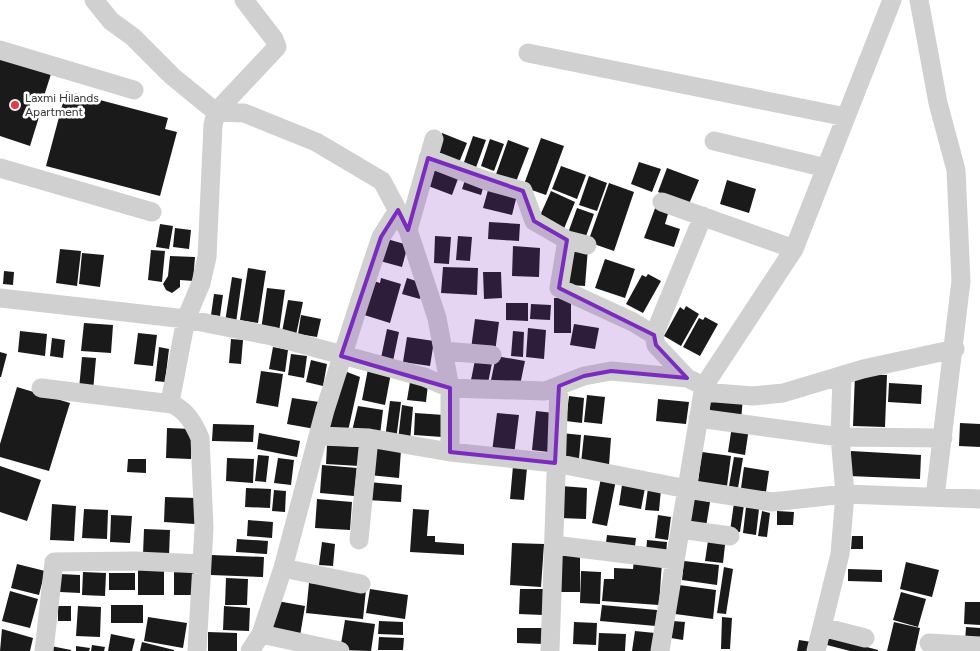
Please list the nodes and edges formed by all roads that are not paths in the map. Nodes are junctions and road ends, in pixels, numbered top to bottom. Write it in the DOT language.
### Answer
graph roads {
  1 [pos="94,0"];
  2 [pos="244,0"];
  3 [pos="892,0"];
  4 [pos="918,0"];
  5 [pos="0,50"];
  6 [pos="528,53"];
  7 [pos="134,90"];
  8 [pos="216,112"];
  9 [pos="846,117"];
  10 [pos="434,139"];
  11 [pos="714,141"];
  12 [pos="428,158"];
  13 [pos="0,168"];
  14 [pos="826,168"];
  15 [pos="662,202"];
  16 [pos="398,210"];
  17 [pos="152,212"];
  18 [pos="703,216"];
  19 [pos="408,230"];
  20 [pos="568,240"];
  21 [pos="587,245"];
  22 [pos="794,249"];
  23 [pos="0,298"];
  24 [pos="186,319"];
  25 [pos="654,335"];
  26 [pos="954,349"];
  27 [pos="443,351"];
  28 [pos="492,355"];
  29 [pos="342,356"];
  30 [pos="842,377"];
  31 [pos="698,385"];
  32 [pos="559,386"];
  33 [pos="41,388"];
  34 [pos="450,388"];
  35 [pos="172,404"];
  36 [pos="698,418"];
  37 [pos="320,436"];
  38 [pos="840,437"];
  39 [pos="369,438"];
  40 [pos="943,438"];
  41 [pos="450,452"];
  42 [pos="555,463"];
  43 [pos="687,489"];
  44 [pos="845,494"];
  45 [pos="935,497"];
  46 [pos="980,499"];
  47 [pos="680,528"];
  48 [pos="730,536"];
  49 [pos="359,540"];
  50 [pos="554,545"];
  51 [pos="675,560"];
  52 [pos="202,564"];
  53 [pos="283,568"];
  54 [pos="361,584"];
  55 [pos="822,626"];
  56 [pos="261,634"];
  57 [pos="865,638"];
  58 [pos="928,643"];
  59 [pos="980,646"];
  60 [pos="952,648"];
  61 [pos="44,651"];
  62 [pos="198,651"];
  63 [pos="250,651"];
  64 [pos="340,651"];
  65 [pos="550,651"];
  66 [pos="660,651"];
  67 [pos="816,651"];
  1 -- 8 [label="street"];
  2 -- 8 [label="street"];
  3 -- 9 [label="street"];
  4 -- 26 [label="street"];
  5 -- 7 [label="street"];
  6 -- 9 [label="street"];
  8 -- 16 [label="street"];
  8 -- 24 [label="street"];
  9 -- 14 [label="street"];
  10 -- 12 [label="street"];
  11 -- 14 [label="street"];
  12 -- 19 [label="street"];
  12 -- 20 [label="street"];
  13 -- 17 [label="street"];
  14 -- 22 [label="street"];
  15 -- 18 [label="street"];
  16 -- 19 [label="street"];
  16 -- 29 [label="street"];
  18 -- 22 [label="street"];
  18 -- 25 [label="street"];
  19 -- 27 [label="street"];
  20 -- 21 [label="street"];
  20 -- 25 [label="street"];
  22 -- 31 [label="street"];
  23 -- 24 [label="street"];
  24 -- 29 [label="street"];
  24 -- 35 [label="street"];
  25 -- 31 [label="street"];
  26 -- 30 [label="street"];
  26 -- 40 [label="street"];
  27 -- 28 [label="street"];
  27 -- 34 [label="street"];
  29 -- 34 [label="street"];
  29 -- 37 [label="street"];
  30 -- 31 [label="street"];
  30 -- 38 [label="street"];
  31 -- 32 [label="street"];
  31 -- 36 [label="street"];
  32 -- 34 [label="street"];
  32 -- 42 [label="street"];
  33 -- 35 [label="street"];
  34 -- 41 [label="street"];
  35 -- 52 [label="street"];
  36 -- 38 [label="street"];
  36 -- 43 [label="street"];
  37 -- 39 [label="street"];
  37 -- 53 [label="street"];
  38 -- 40 [label="street"];
  38 -- 44 [label="street"];
  39 -- 41 [label="street"];
  39 -- 49 [label="street"];
  40 -- 45 [label="street"];
  41 -- 42 [label="street"];
  42 -- 43 [label="street"];
  42 -- 50 [label="street"];
  43 -- 44 [label="street"];
  43 -- 47 [label="street"];
  44 -- 45 [label="street"];
  44 -- 55 [label="street"];
  45 -- 46 [label="street"];
  47 -- 48 [label="street"];
  47 -- 51 [label="street"];
  50 -- 51 [label="street"];
  50 -- 65 [label="street"];
  51 -- 66 [label="street"];
  52 -- 61 [label="street"];
  52 -- 62 [label="street"];
  53 -- 54 [label="street"];
  53 -- 56 [label="street"];
  55 -- 57 [label="street"];
  55 -- 67 [label="street"];
  56 -- 63 [label="street"];
  56 -- 64 [label="street"];
  58 -- 60 [label="street"];
  59 -- 60 [label="street"];
}
